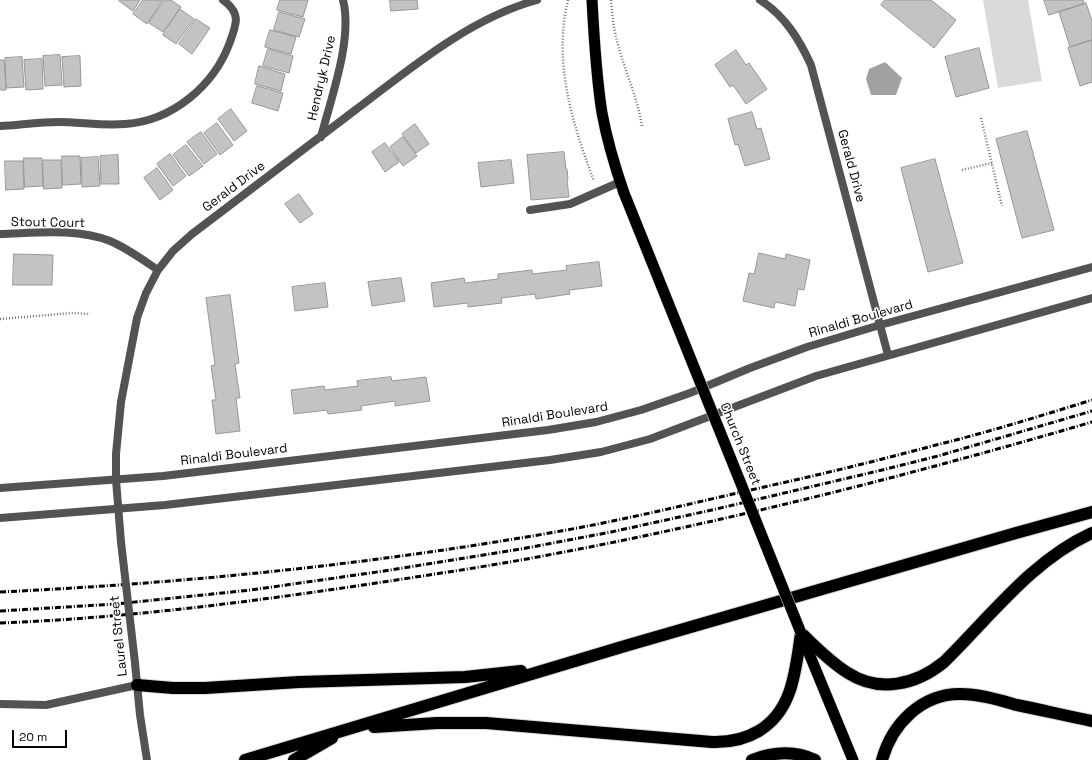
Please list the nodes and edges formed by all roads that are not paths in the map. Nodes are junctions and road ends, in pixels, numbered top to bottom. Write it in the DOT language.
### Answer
graph roads {
  1 [pos="223,0"];
  2 [pos="343,0"];
  3 [pos="537,0"];
  4 [pos="592,0"];
  5 [pos="760,0"];
  6 [pos="0,126"];
  7 [pos="321,136"];
  8 [pos="620,182"];
  9 [pos="530,210"];
  10 [pos="0,234"];
  11 [pos="1092,267"];
  12 [pos="158,270"];
  13 [pos="1092,298"];
  14 [pos="880,325"];
  15 [pos="888,355"];
  16 [pos="116,480"];
  17 [pos="0,488"];
  18 [pos="118,510"];
  19 [pos="1092,512"];
  20 [pos="0,518"];
  21 [pos="1092,533"];
  22 [pos="801,633"];
  23 [pos="562,665"];
  24 [pos="137,685"];
  25 [pos="0,704"];
  26 [pos="1092,722"];
  27 [pos="350,728"];
  28 [pos="147,760"];
  29 [pos="245,760"];
  30 [pos="294,760"];
  31 [pos="752,760"];
  32 [pos="815,760"];
  33 [pos="853,760"];
  34 [pos="882,760"];
  1 -- 6 [label="street"];
  2 -- 7 [label="street, Hendryk Drive"];
  3 -- 7 [label="street, Gerald Drive"];
  4 -- 8 [label="highway, Church Street"];
  5 -- 14 [label="street, Gerald Drive"];
  7 -- 12 [label="street, Gerald Drive"];
  8 -- 9 [label="street"];
  8 -- 22 [label="highway, Church Street, bridge"];
  10 -- 12 [label="street, Stout Court"];
  11 -- 14 [label="street, Rinaldi Boulevard"];
  12 -- 16 [label="street, Gerald Drive"];
  13 -- 15 [label="street"];
  14 -- 15 [label="street, Gerald Drive"];
  14 -- 16 [label="street, Rinaldi Boulevard"];
  15 -- 18 [label="street"];
  16 -- 17 [label="street, Rinaldi Boulevard"];
  16 -- 18 [label="street, Gerald Drive"];
  18 -- 20 [label="street"];
  18 -- 24 [label="street, Laurel Street, bridge"];
  19 -- 23 [label="highway"];
  21 -- 22 [label="highway"];
  22 -- 27 [label="highway"];
  22 -- 33 [label="highway, Church Street"];
  23 -- 24 [label="highway"];
  23 -- 27 [label="highway"];
  24 -- 25 [label="street"];
  24 -- 28 [label="street, Laurel Street"];
  26 -- 34 [label="highway"];
  27 -- 29 [label="highway"];
  27 -- 30 [label="highway"];
  31 -- 32 [label="highway"];
}
